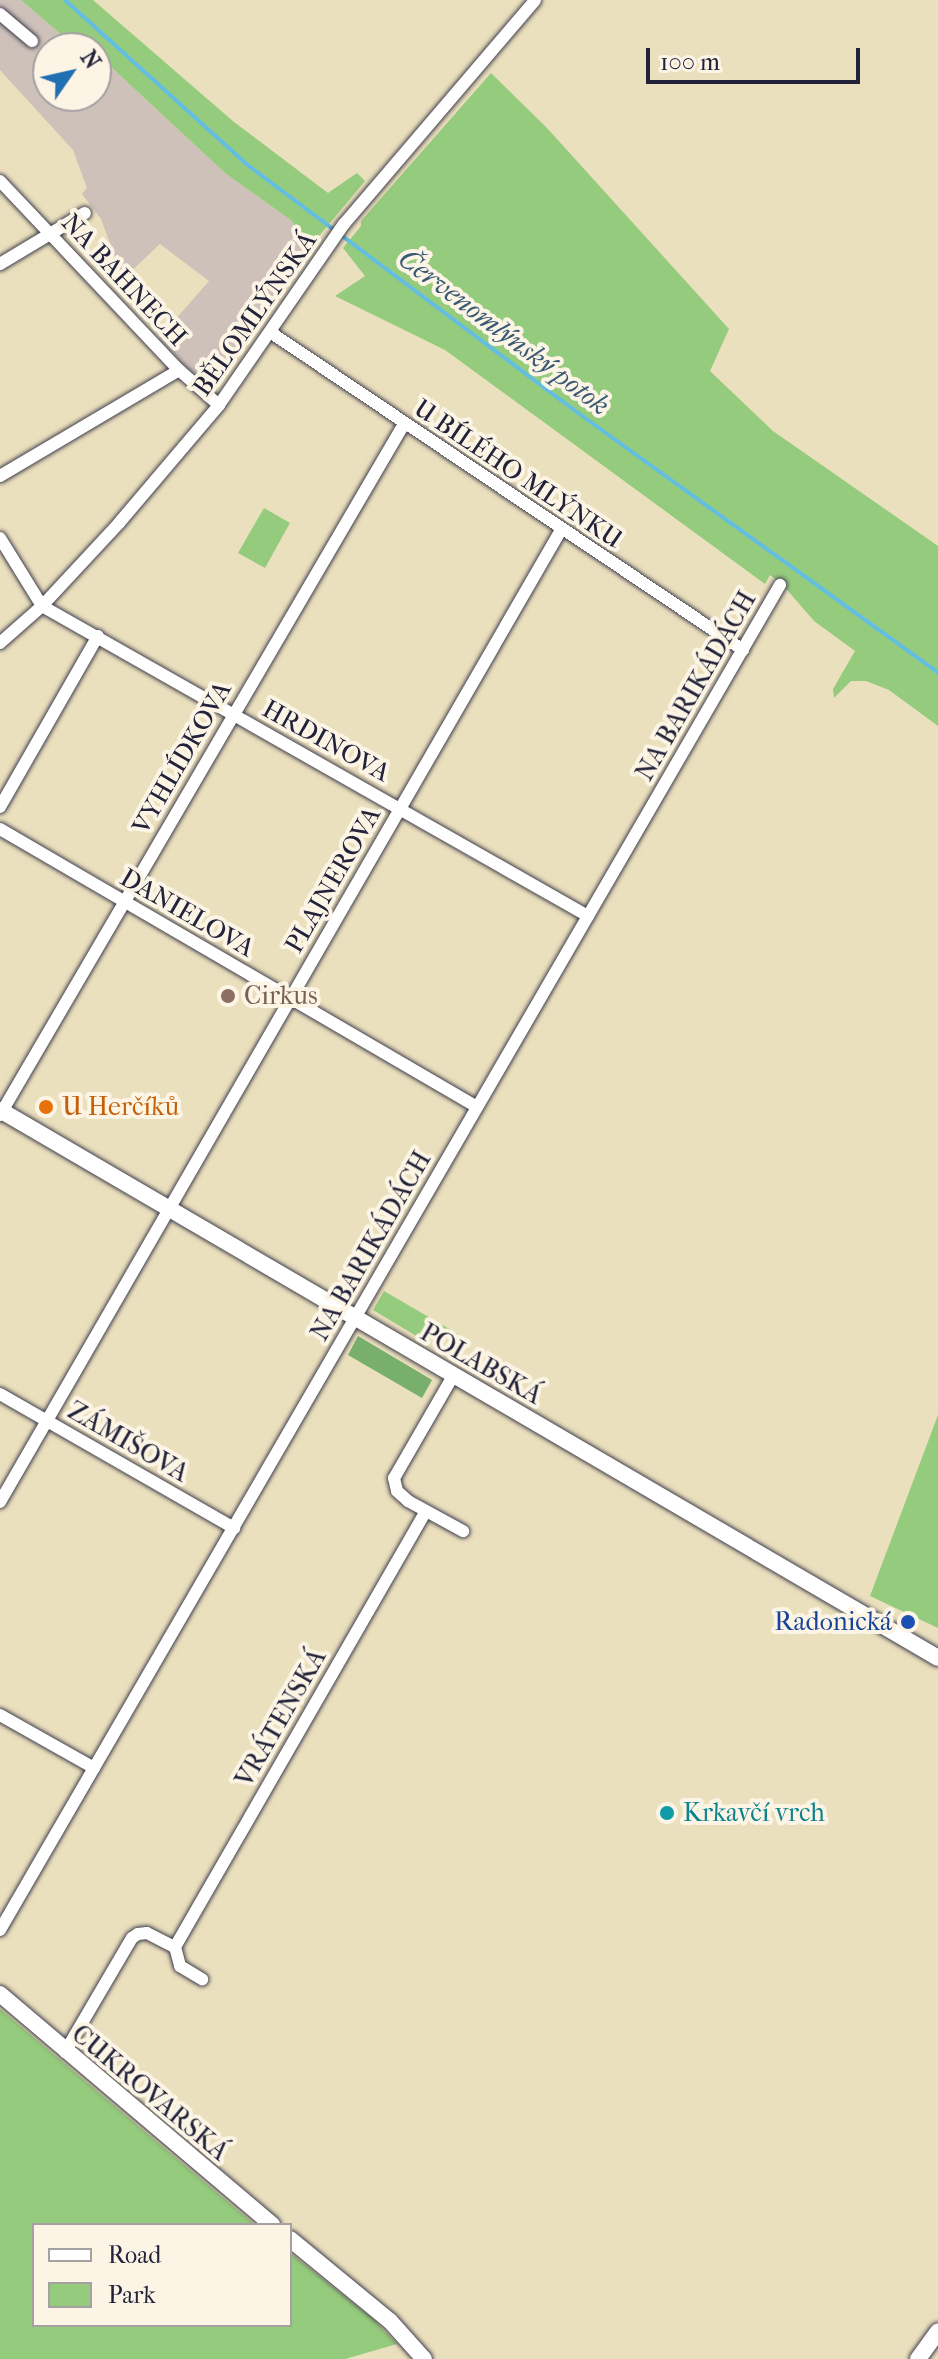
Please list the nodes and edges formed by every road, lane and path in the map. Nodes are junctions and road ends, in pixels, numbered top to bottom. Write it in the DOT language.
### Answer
graph roads {
  1 [pos="535,0"];
  2 [pos="0,14"];
  3 [pos="32,41"];
  4 [pos="0,181"];
  5 [pos="85,213"];
  6 [pos="50,234"];
  7 [pos="0,264"];
  8 [pos="270,332"];
  9 [pos="179,370"];
  10 [pos="219,405"];
  11 [pos="404,424"];
  12 [pos="0,476"];
  13 [pos="561,530"];
  14 [pos="0,538"];
  15 [pos="780,585"];
  16 [pos="42,606"];
  17 [pos="98,636"];
  18 [pos="0,643"];
  19 [pos="743,650"];
  20 [pos="232,714"];
  21 [pos="0,807"];
  22 [pos="400,808"];
  23 [pos="0,829"];
  24 [pos="124,902"];
  25 [pos="588,916"];
  26 [pos="290,997"];
  27 [pos="477,1107"];
  28 [pos="1,1112"];
  29 [pos="168,1209"];
  30 [pos="355,1318"];
  31 [pos="453,1376"];
  32 [pos="0,1394"];
  33 [pos="47,1421"];
  34 [pos="0,1502"];
  35 [pos="426,1511"];
  36 [pos="234,1528"];
  37 [pos="463,1531"];
  38 [pos="938,1658"];
  39 [pos="0,1715"];
  40 [pos="94,1768"];
  41 [pos="0,1930"];
  42 [pos="175,1947"];
  43 [pos="202,1979"];
  44 [pos="0,1994"];
  45 [pos="65,2052"];
  46 [pos="270,2223"];
  47 [pos="292,2241"];
  48 [pos="938,2331"];
  49 [pos="424,2359"];
  50 [pos="918,2359"];
  1 -- 8 [label="street, BĚLOMLÝNSKÁ"];
  2 -- 3 [label="street"];
  4 -- 6 [label="street, NA BAHNECH"];
  5 -- 6 [label="street"];
  6 -- 7 [label="street"];
  6 -- 9 [label="street, NA BAHNECH"];
  8 -- 10 [label="street, BĚLOMLÝNSKÁ"];
  8 -- 11 [label="street, U BÍLÉHO MLÝNKU"];
  9 -- 10 [label="street, NA BAHNECH"];
  9 -- 12 [label="street"];
  10 -- 16 [label="street, BĚLOMLÝNSKÁ"];
  11 -- 13 [label="street, U BÍLÉHO MLÝNKU"];
  11 -- 20 [label="street, VYHLÍDKOVA"];
  13 -- 19 [label="street, U BÍLÉHO MLÝNKU"];
  13 -- 22 [label="street, PLAJNEROVA"];
  14 -- 16 [label="street"];
  15 -- 19 [label="street, NA BARIKÁDÁCH"];
  16 -- 17 [label="street, HRDINOVA"];
  16 -- 18 [label="street, BĚLOMLÝNSKÁ"];
  17 -- 20 [label="street, HRDINOVA"];
  17 -- 21 [label="street"];
  19 -- 25 [label="street, NA BARIKÁDÁCH"];
  20 -- 22 [label="street, HRDINOVA"];
  20 -- 24 [label="street, VYHLÍDKOVA"];
  22 -- 25 [label="street, HRDINOVA"];
  22 -- 26 [label="street, PLAJNEROVA"];
  23 -- 24 [label="street, DANIELOVA"];
  24 -- 26 [label="street, DANIELOVA"];
  24 -- 28 [label="street, VYHLÍDKOVA"];
  25 -- 27 [label="street, NA BARIKÁDÁCH"];
  26 -- 27 [label="street, DANIELOVA"];
  26 -- 29 [label="street, PLAJNEROVA"];
  27 -- 30 [label="street, NA BARIKÁDÁCH"];
  28 -- 29 [label="street, POLABSKÁ"];
  29 -- 30 [label="street, POLABSKÁ"];
  29 -- 33 [label="street, PLAJNEROVA"];
  30 -- 31 [label="street, POLABSKÁ"];
  30 -- 36 [label="street, NA BARIKÁDÁCH"];
  31 -- 35 [label="street"];
  31 -- 38 [label="street, POLABSKÁ"];
  32 -- 33 [label="street, ZÁMIŠOVA"];
  33 -- 34 [label="street, PLAJNEROVA"];
  33 -- 36 [label="street, ZÁMIŠOVA"];
  35 -- 37 [label="street"];
  35 -- 42 [label="street, VRÁTENSKÁ"];
  36 -- 40 [label="street, NA BARIKÁDÁCH"];
  39 -- 40 [label="street"];
  40 -- 41 [label="street, NA BARIKÁDÁCH"];
  42 -- 43 [label="street"];
  42 -- 45 [label="street"];
  44 -- 45 [label="street, CUKROVARSKÁ"];
  45 -- 46 [label="street, CUKROVARSKÁ"];
  47 -- 49 [label="street"];
  48 -- 50 [label="street"];
}
